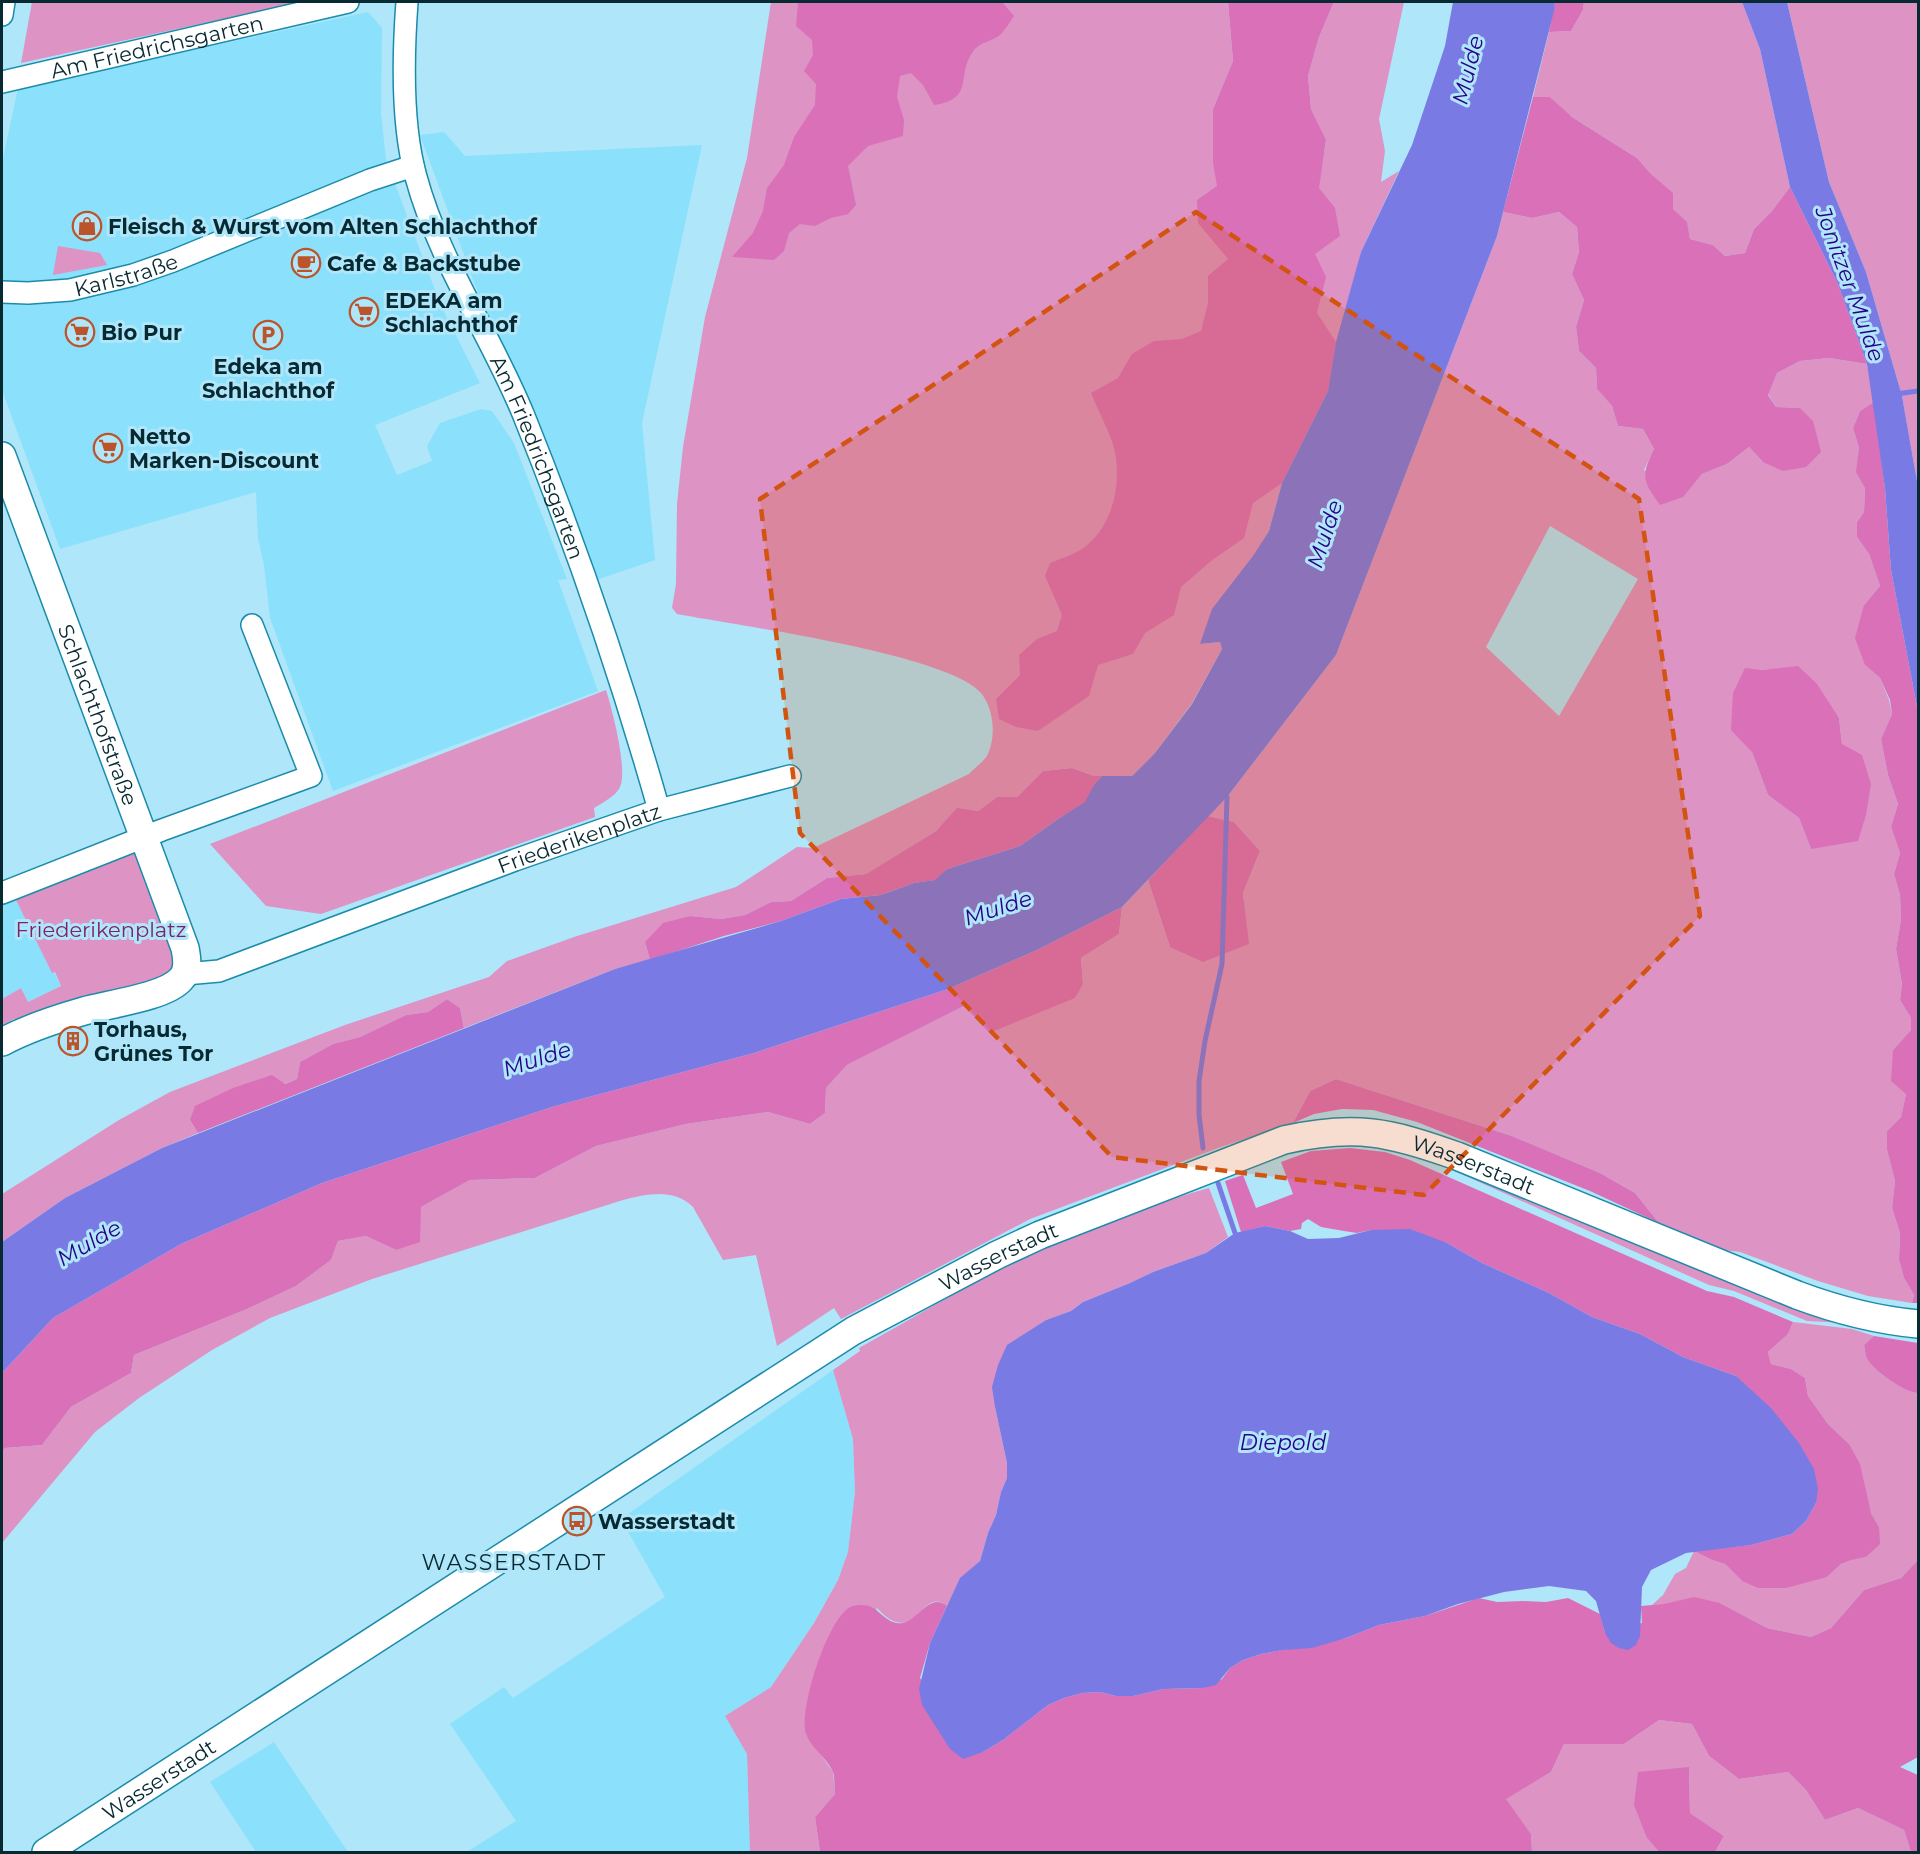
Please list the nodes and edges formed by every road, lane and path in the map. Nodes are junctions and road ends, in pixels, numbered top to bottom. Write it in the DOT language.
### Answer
graph roads {
  1 [pos="4,2"];
  2 [pos="348,2"];
  3 [pos="407,2"];
  4 [pos="2,15"];
  5 [pos="2,82"];
  6 [pos="413,166"];
  7 [pos="2,292"];
  8 [pos="2,456"];
  9 [pos="252,624"];
  10 [pos="790,776"];
  11 [pos="659,810"];
  12 [pos="144,837"];
  13 [pos="2,893"];
  14 [pos="185,974"];
  15 [pos="2,1042"];
  16 [pos="1918,1324"];
  17 [pos="46,1852"];
  1 -- 4 [label="street"];
  2 -- 5 [label="street, Am Friedrichsgarten"];
  3 -- 6 [label="street, Am Friedrichsgarten"];
  6 -- 7 [label="street, Karlstraße"];
  6 -- 11 [label="street, Am Friedrichsgarten"];
  8 -- 12 [label="main road, Schlachthofstraße"];
  9 -- 12 [label="street"];
  10 -- 11 [label="street, Friederikenplatz"];
  11 -- 14 [label="street, Friederikenplatz"];
  12 -- 13 [label="street"];
  12 -- 14 [label="main road, Schlachthofstraße"];
  14 -- 15 [label="main road, Friederikenplatz"];
  16 -- 17 [label="main road, Wasserstadt"];
}
